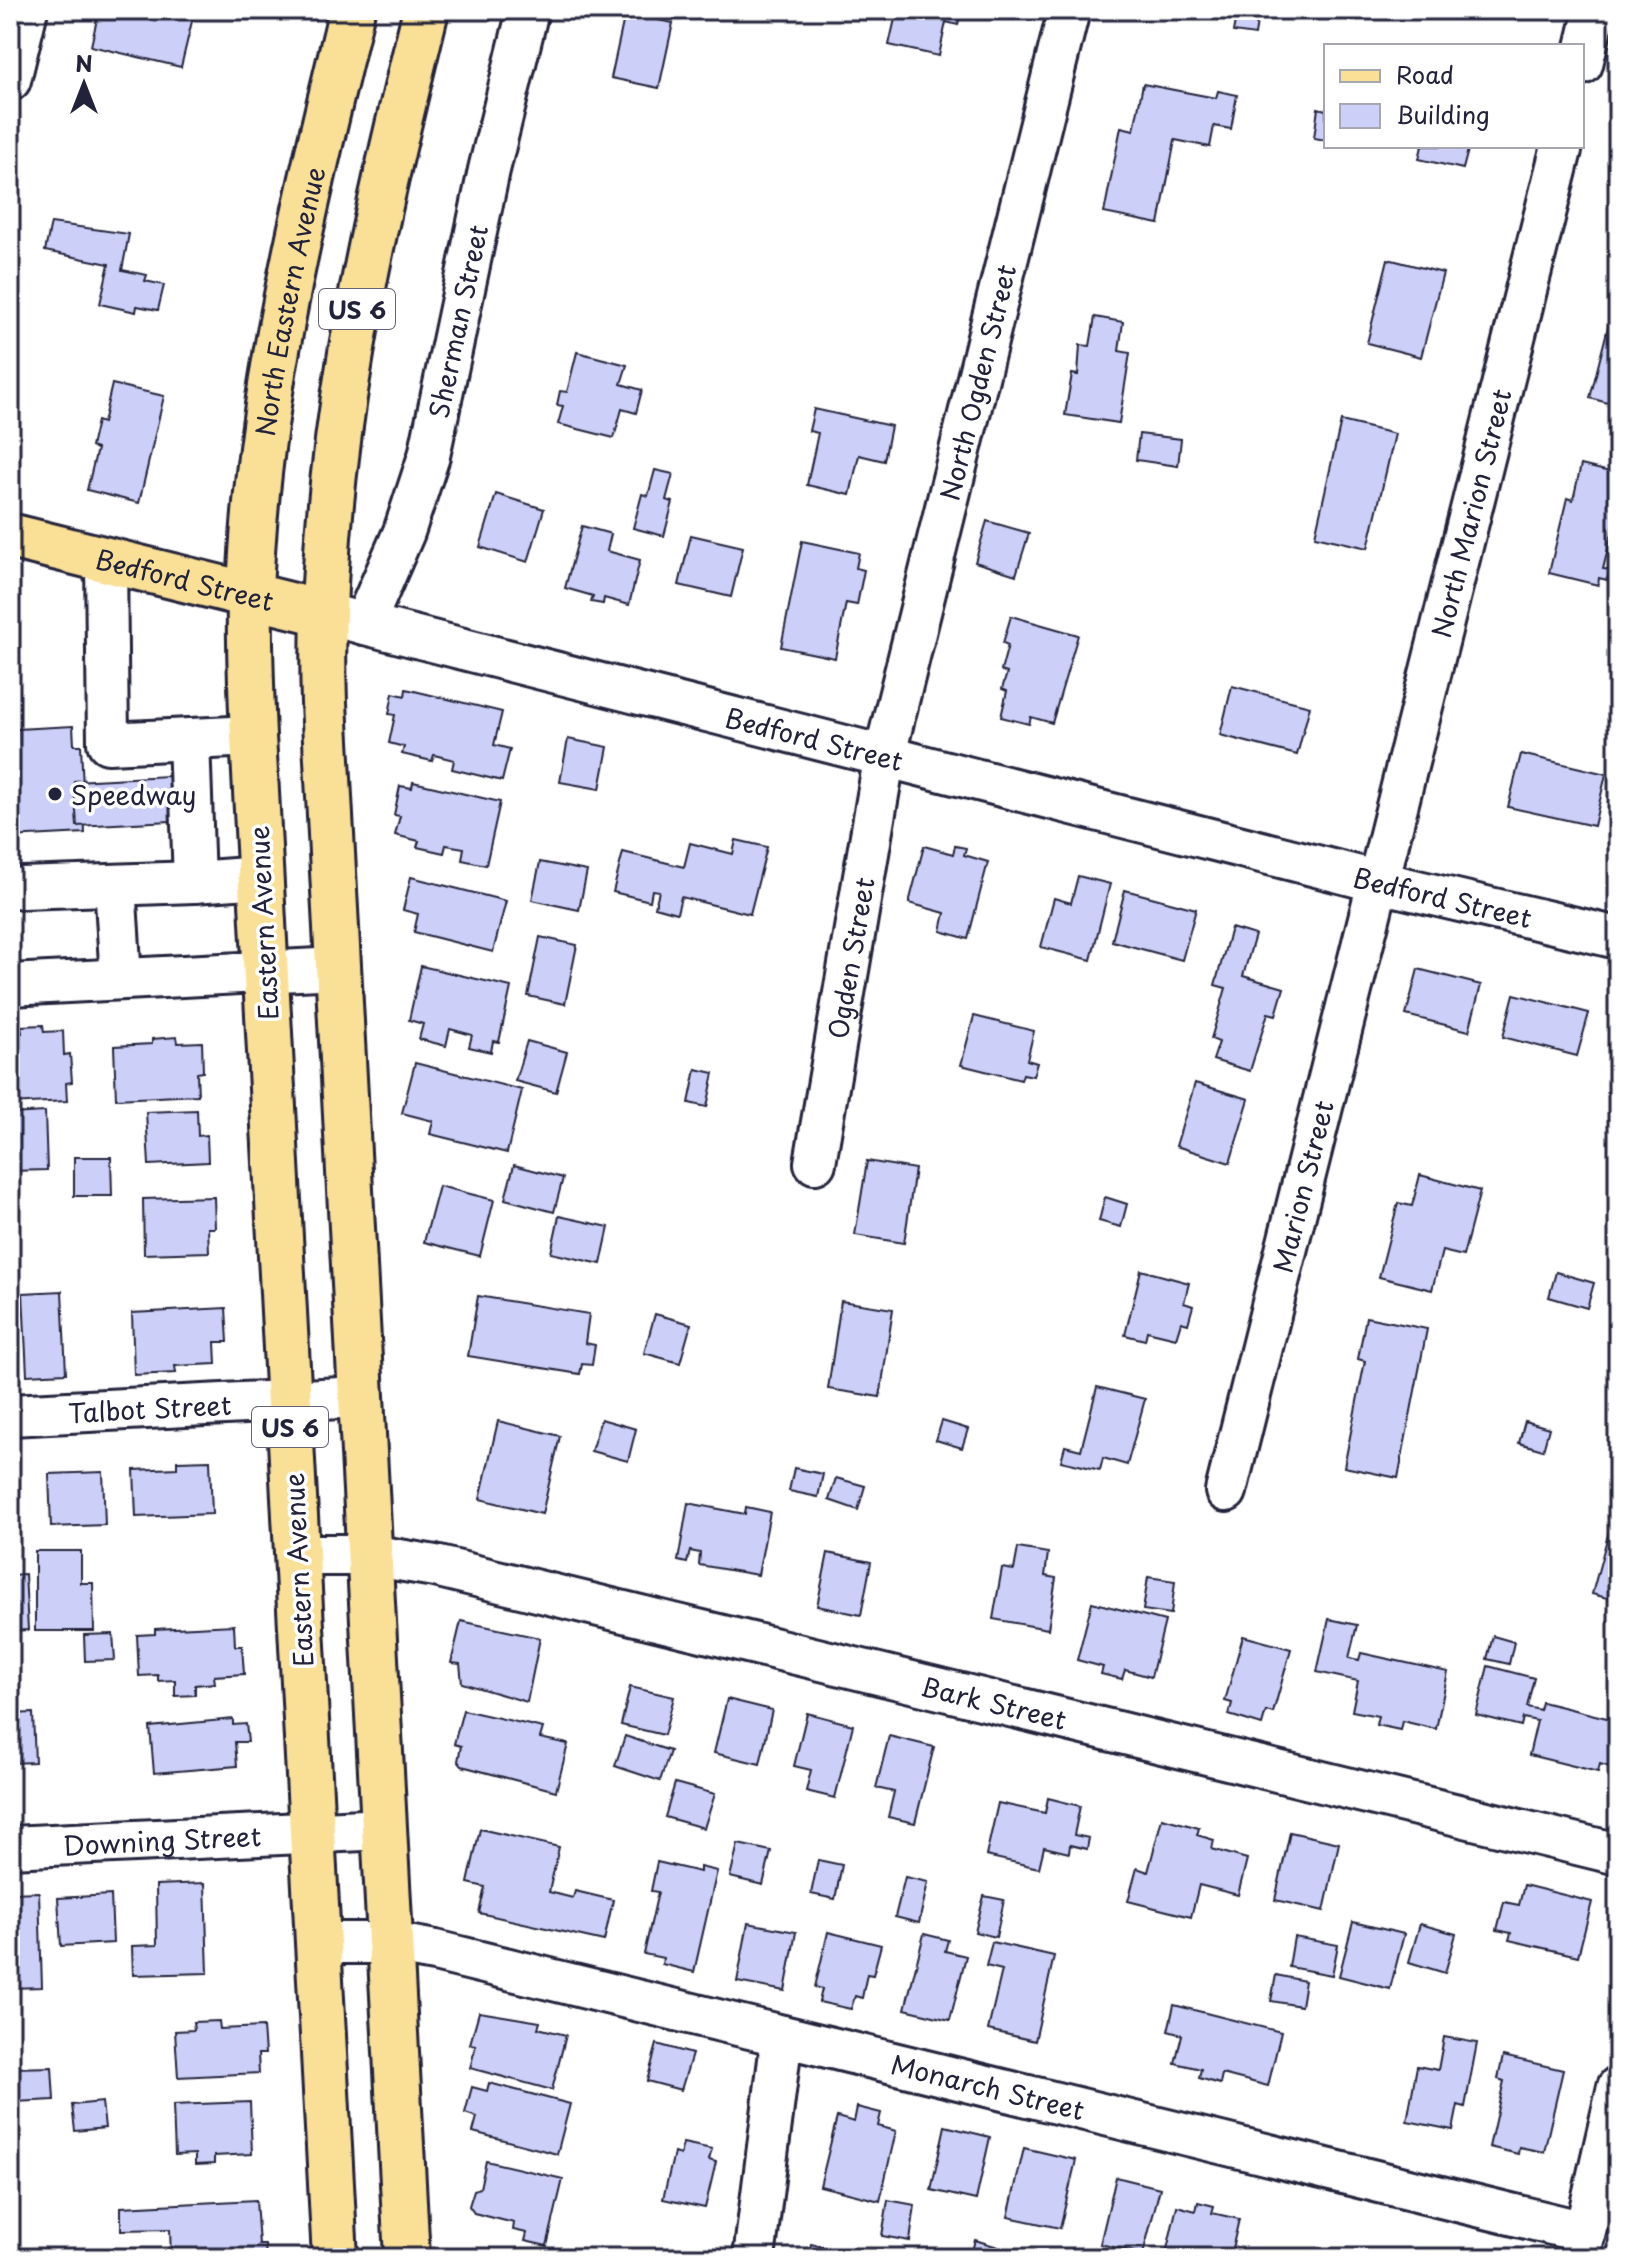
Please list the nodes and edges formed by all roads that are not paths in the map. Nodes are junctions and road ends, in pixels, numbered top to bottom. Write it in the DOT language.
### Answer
graph roads {
  1 [pos="27,10"];
  2 [pos="352,10"];
  3 [pos="426,10"];
  4 [pos="528,10"];
  5 [pos="1069,10"];
  6 [pos="1595,10"];
  7 [pos="1584,56"];
  8 [pos="10,80"];
  9 [pos="1562,148"];
  10 [pos="10,536"];
  11 [pos="106,560"];
  12 [pos="250,595"];
  13 [pos="322,613"];
  14 [pos="364,624"];
  15 [pos="253,736"];
  16 [pos="189,739"];
  17 [pos="885,754"];
  18 [pos="261,877"];
  19 [pos="194,882"];
  20 [pos="1379,882"];
  21 [pos="115,885"];
  22 [pos="22,888"];
  23 [pos="1618,938"];
  24 [pos="338,968"];
  25 [pos="266,971"];
  26 [pos="121,979"];
  27 [pos="10,985"];
  28 [pos="815,1163"];
  29 [pos="360,1397"];
  30 [pos="289,1401"];
  31 [pos="10,1415"];
  32 [pos="1226,1491"];
  33 [pos="297,1555"];
  34 [pos="369,1555"];
  35 [pos="384,1829"];
  36 [pos="312,1832"];
  37 [pos="10,1847"];
  38 [pos="1618,1854"];
  39 [pos="319,1943"];
  40 [pos="391,1943"];
  41 [pos="782,2036"];
  42 [pos="1618,2087"];
  43 [pos="1582,2245"];
  44 [pos="335,2258"];
  45 [pos="407,2258"];
  46 [pos="754,2258"];
  1 -- 8 [label="street"];
  2 -- 12 [label="main road, North Eastern Avenue / US 6"];
  3 -- 13 [label="main road, US 6"];
  4 -- 14 [label="street, Sherman Street"];
  5 -- 17 [label="street, North Ogden Street"];
  6 -- 7 [label="street"];
  9 -- 20 [label="street, North Marion Street"];
  10 -- 11 [label="main road, Bedford Street"];
  11 -- 12 [label="main road, Bedford Street"];
  11 -- 16 [label="street"];
  12 -- 13 [label="main road, Bedford Street"];
  12 -- 15 [label="main road, Eastern Avenue / US 6"];
  13 -- 14 [label="street, Bedford Street"];
  13 -- 24 [label="main road, US 6"];
  14 -- 17 [label="street, Bedford Street"];
  15 -- 16 [label="street"];
  15 -- 18 [label="main road, Eastern Avenue / US 6"];
  16 -- 19 [label="street"];
  17 -- 20 [label="street, Bedford Street"];
  17 -- 28 [label="street, Ogden Street"];
  18 -- 19 [label="street"];
  18 -- 25 [label="main road, Eastern Avenue / US 6"];
  19 -- 21 [label="street"];
  20 -- 23 [label="street, Bedford Street"];
  20 -- 32 [label="street, Marion Street"];
  21 -- 22 [label="street"];
  21 -- 26 [label="street"];
  24 -- 25 [label="street"];
  24 -- 29 [label="main road, US 6"];
  25 -- 26 [label="street"];
  25 -- 30 [label="main road, Eastern Avenue / US 6"];
  26 -- 27 [label="street"];
  29 -- 30 [label="street, Talbot Street"];
  29 -- 34 [label="main road, US 6"];
  30 -- 31 [label="street, Talbot Street"];
  30 -- 33 [label="main road, Eastern Avenue / US 6"];
  33 -- 34 [label="street, Bark Street"];
  33 -- 36 [label="main road, Eastern Avenue / US 6"];
  34 -- 35 [label="main road, US 6"];
  34 -- 38 [label="street, Bark Street"];
  35 -- 36 [label="street, Downing Street"];
  35 -- 40 [label="main road, US 6"];
  36 -- 37 [label="street, Downing Street"];
  36 -- 39 [label="main road, Eastern Avenue / US 6"];
  39 -- 40 [label="street, Monarch Street"];
  39 -- 44 [label="main road, Eastern Avenue / US 6"];
  40 -- 41 [label="street, Monarch Street"];
  40 -- 45 [label="main road, US 6"];
  41 -- 43 [label="street, Monarch Street"];
  41 -- 46 [label="street"];
  42 -- 43 [label="street"];
}
